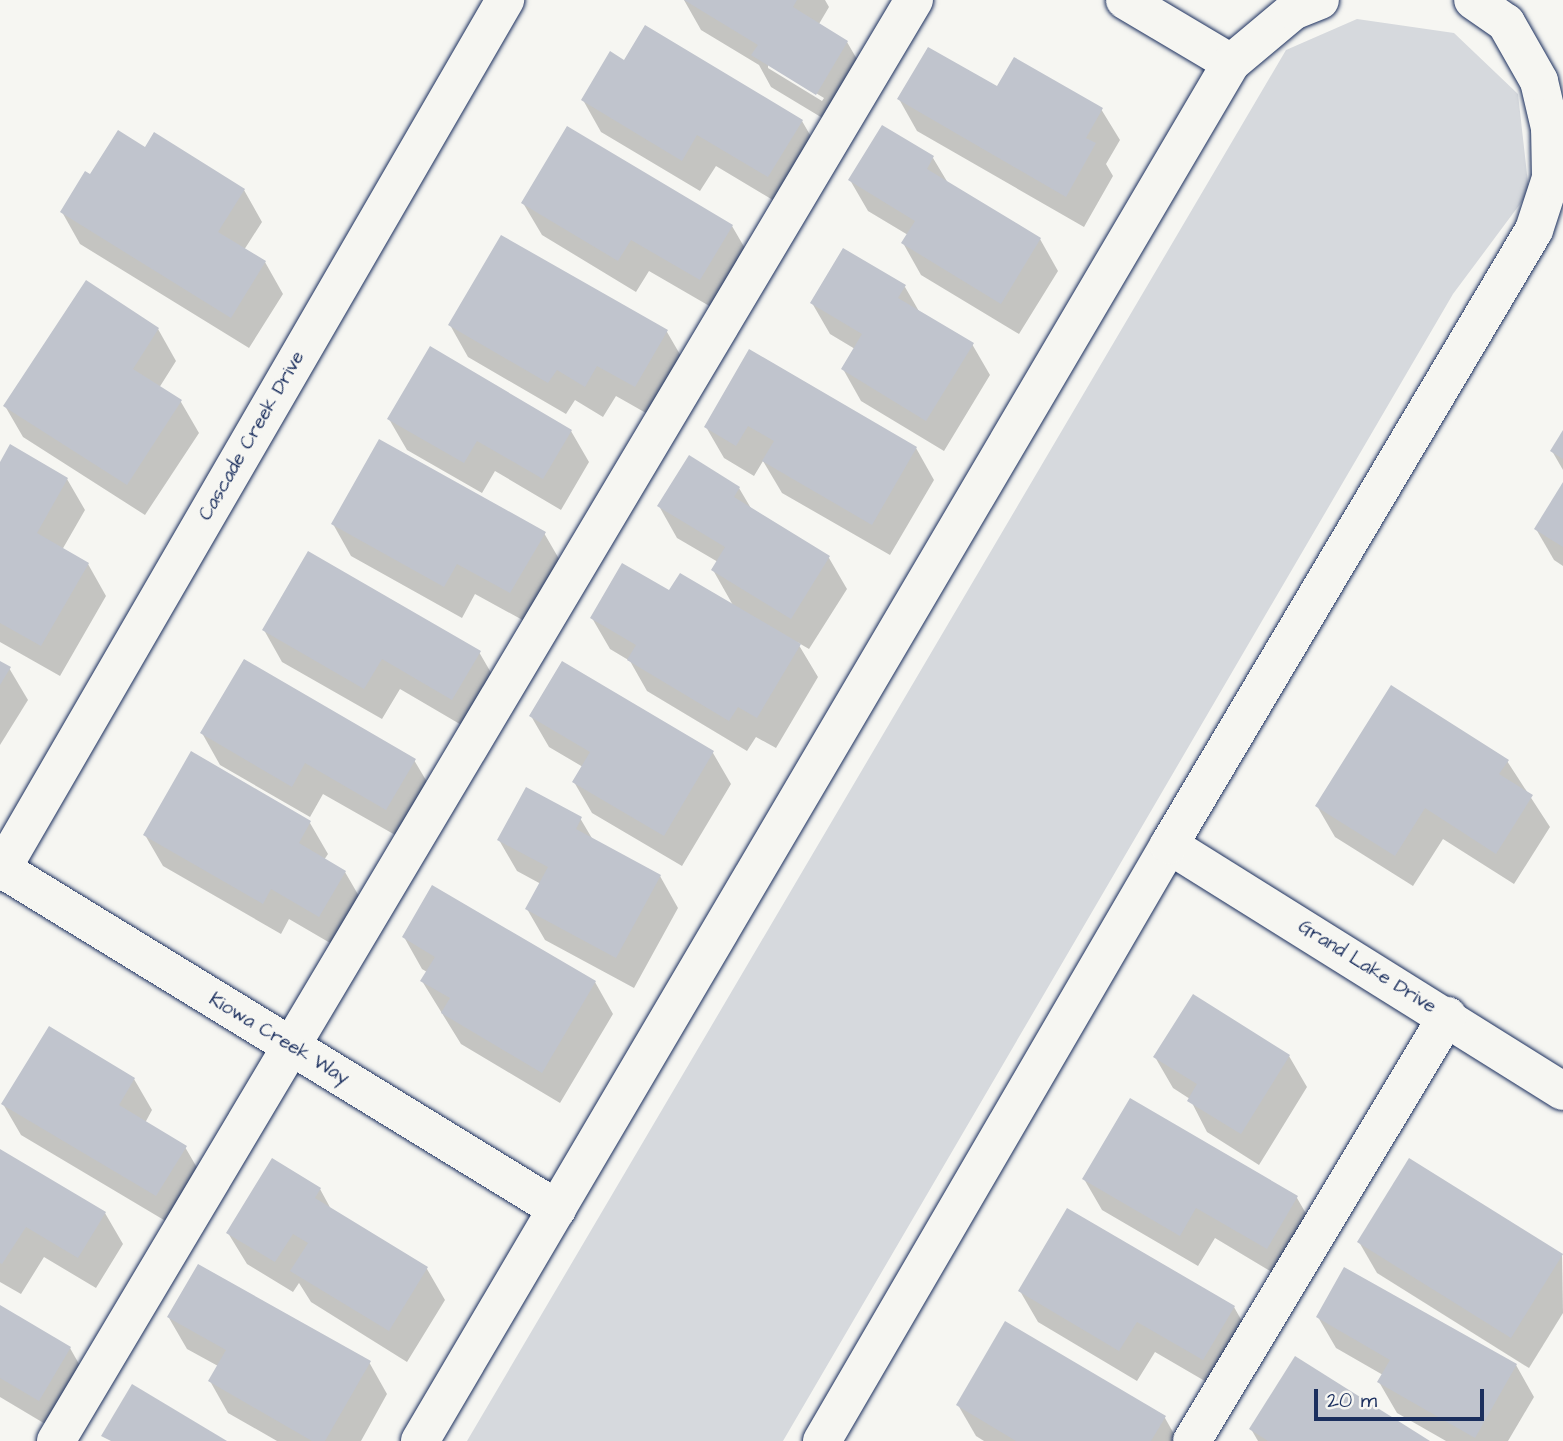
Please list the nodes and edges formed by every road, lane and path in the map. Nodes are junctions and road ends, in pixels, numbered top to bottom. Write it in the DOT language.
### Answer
graph roads {
  1 [pos="505,0"];
  2 [pos="914,0"];
  3 [pos="1125,0"];
  4 [pos="1320,0"];
  5 [pos="1473,0"];
  6 [pos="1231,63"];
  7 [pos="1169,845"];
  8 [pos="1,870"];
  9 [pos="1447,1016"];
  10 [pos="289,1045"];
  11 [pos="1563,1091"];
  12 [pos="557,1209"];
  13 [pos="55,1441"];
  14 [pos="420,1441"];
  15 [pos="822,1441"];
  16 [pos="1192,1441"];
  1 -- 8 [label="street, Cascade Creek Drive"];
  2 -- 10 [label="street"];
  3 -- 6 [label="street"];
  4 -- 6 [label="street"];
  5 -- 7 [label="street"];
  6 -- 12 [label="street"];
  7 -- 9 [label="street, Grand Lake Drive"];
  7 -- 15 [label="street"];
  8 -- 10 [label="street, Kiowa Creek Way"];
  9 -- 11 [label="street, Grand Lake Drive"];
  9 -- 16 [label="street"];
  10 -- 12 [label="street, Kiowa Creek Way"];
  10 -- 13 [label="street"];
  12 -- 14 [label="street"];
}
